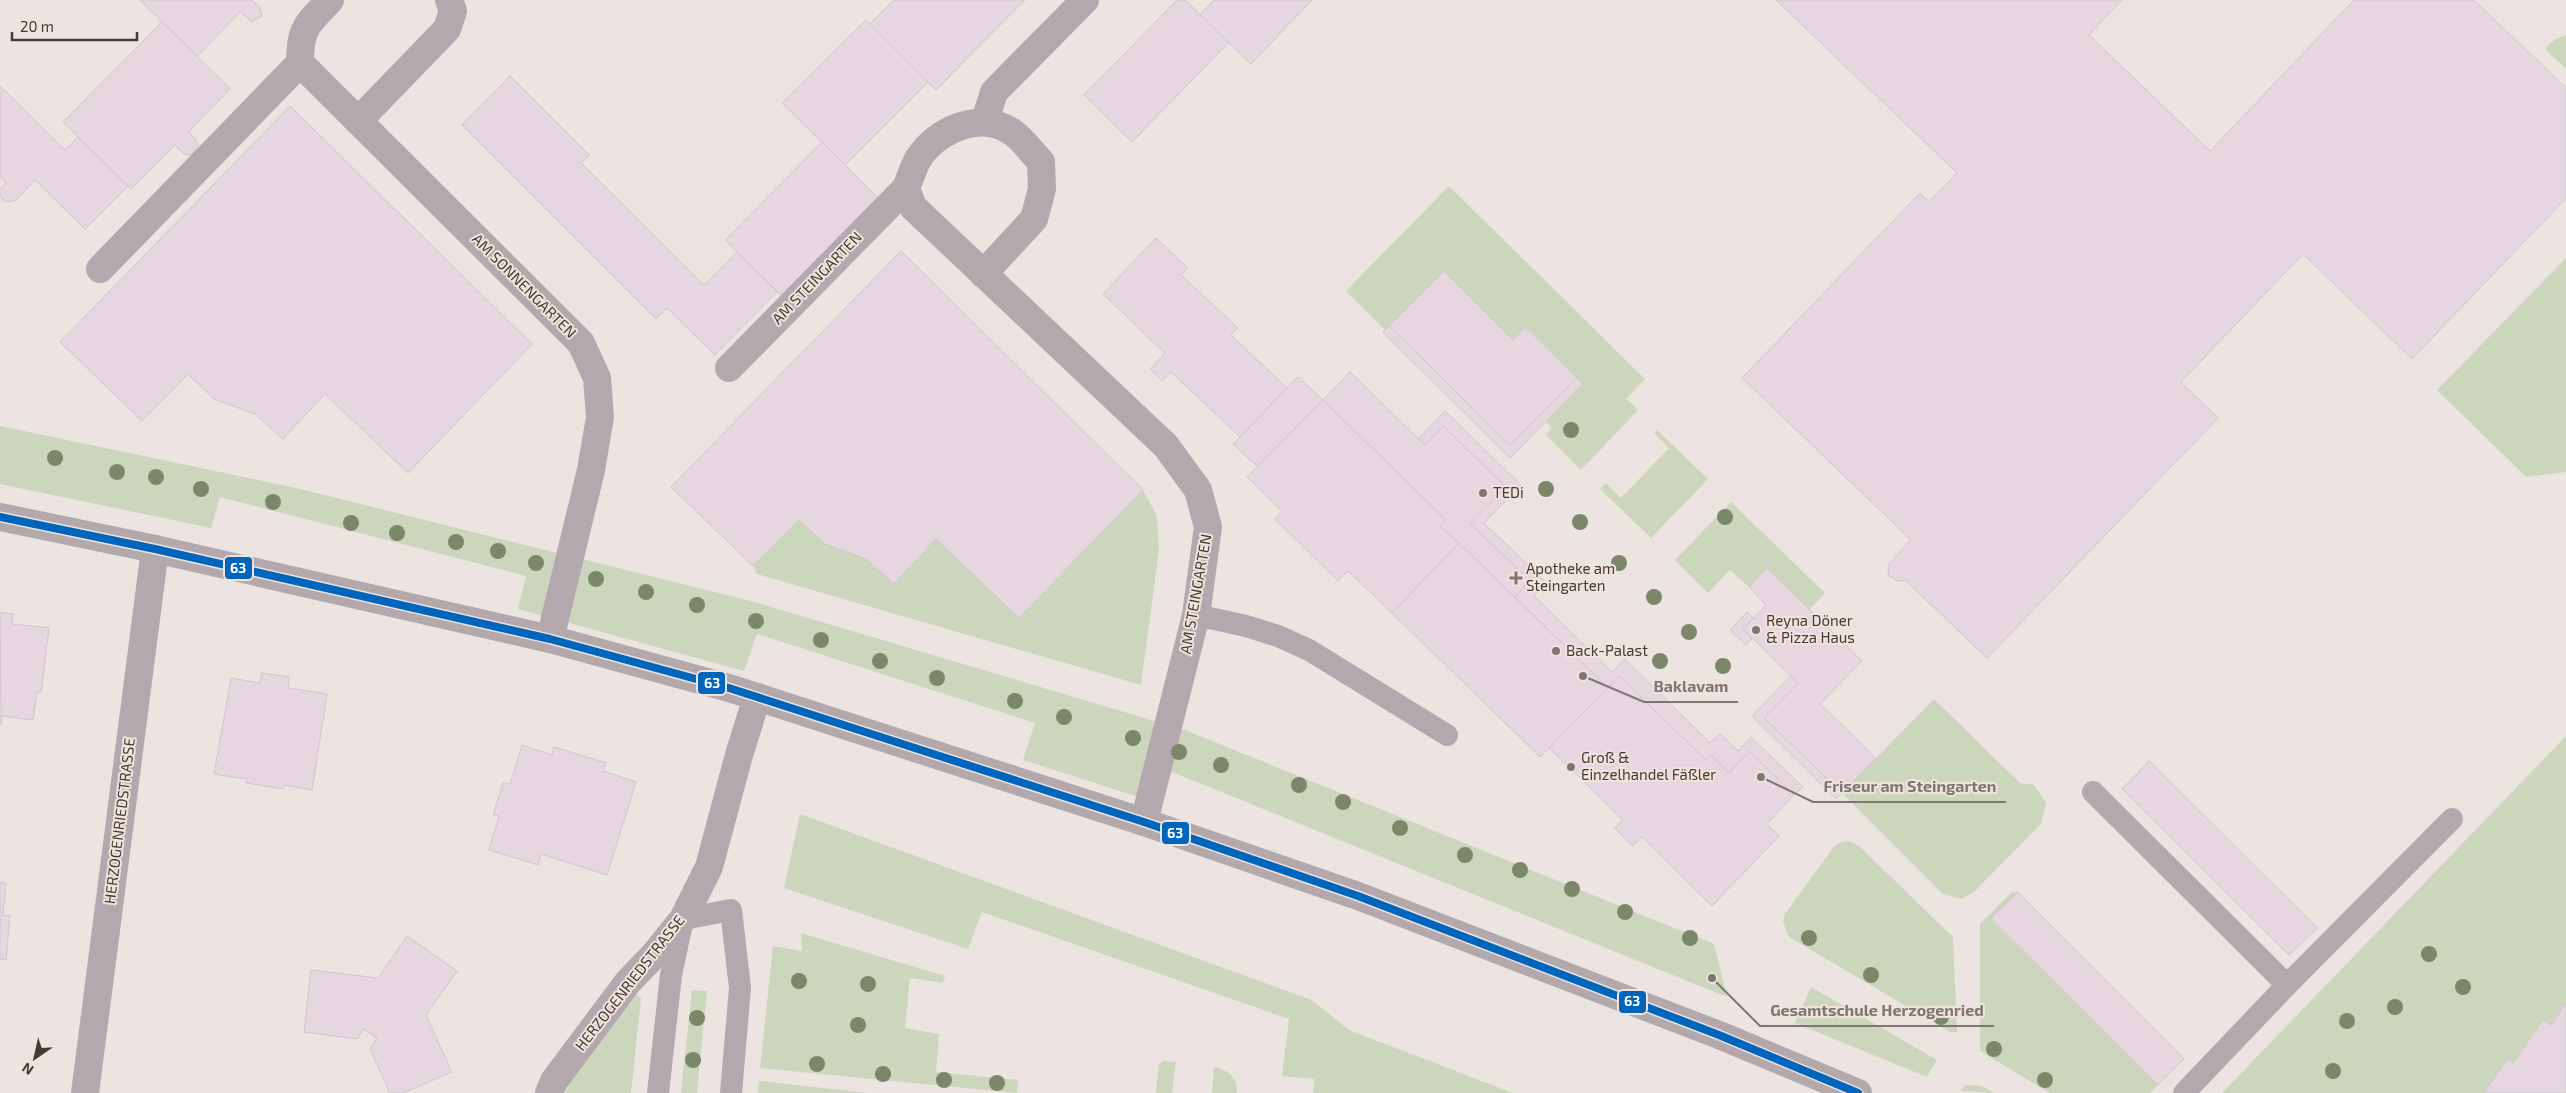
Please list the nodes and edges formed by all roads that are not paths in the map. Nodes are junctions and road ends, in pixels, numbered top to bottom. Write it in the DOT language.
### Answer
graph roads {
  1 [pos="330,0"];
  2 [pos="449,0"];
  3 [pos="1085,0"];
  4 [pos="300,63"];
  5 [pos="358,121"];
  6 [pos="985,121"];
  7 [pos="906,188"];
  8 [pos="100,270"];
  9 [pos="983,274"];
  10 [pos="728,368"];
  11 [pos="0,517"];
  12 [pos="155,549"];
  13 [pos="1196,615"];
  14 [pos="550,639"];
  15 [pos="757,697"];
  16 [pos="1448,736"];
  17 [pos="2092,792"];
  18 [pos="2452,819"];
  19 [pos="1144,822"];
  20 [pos="683,919"];
  21 [pos="2287,985"];
  22 [pos="1822,1086"];
  23 [pos="85,1093"];
  24 [pos="549,1093"];
  25 [pos="658,1093"];
  26 [pos="731,1093"];
  27 [pos="1858,1093"];
  28 [pos="2184,1093"];
  1 -- 4 [label="street"];
  2 -- 5 [label="street"];
  3 -- 6 [label="street"];
  4 -- 5 [label="street, AM SONNENGARTEN"];
  4 -- 8 [label="street"];
  5 -- 14 [label="street, AM SONNENGARTEN"];
  6 -- 7 [label="street, AM STEINGARTEN"];
  6 -- 9 [label="street"];
  7 -- 9 [label="street, AM STEINGARTEN"];
  7 -- 10 [label="street, AM STEINGARTEN"];
  9 -- 13 [label="street, AM STEINGARTEN"];
  11 -- 12 [label="street"];
  12 -- 14 [label="street"];
  12 -- 23 [label="street, HERZOGENRIEDSTRASSE"];
  13 -- 16 [label="lane"];
  13 -- 19 [label="street, AM STEINGARTEN"];
  14 -- 15 [label="street"];
  15 -- 19 [label="street"];
  15 -- 20 [label="street, HERZOGENRIEDSTRASSE"];
  17 -- 21 [label="lane"];
  18 -- 21 [label="lane"];
  19 -- 22 [label="street"];
  20 -- 24 [label="street, HERZOGENRIEDSTRASSE"];
  20 -- 25 [label="lane"];
  20 -- 26 [label="lane"];
  21 -- 28 [label="lane"];
  22 -- 27 [label="street"];
}
